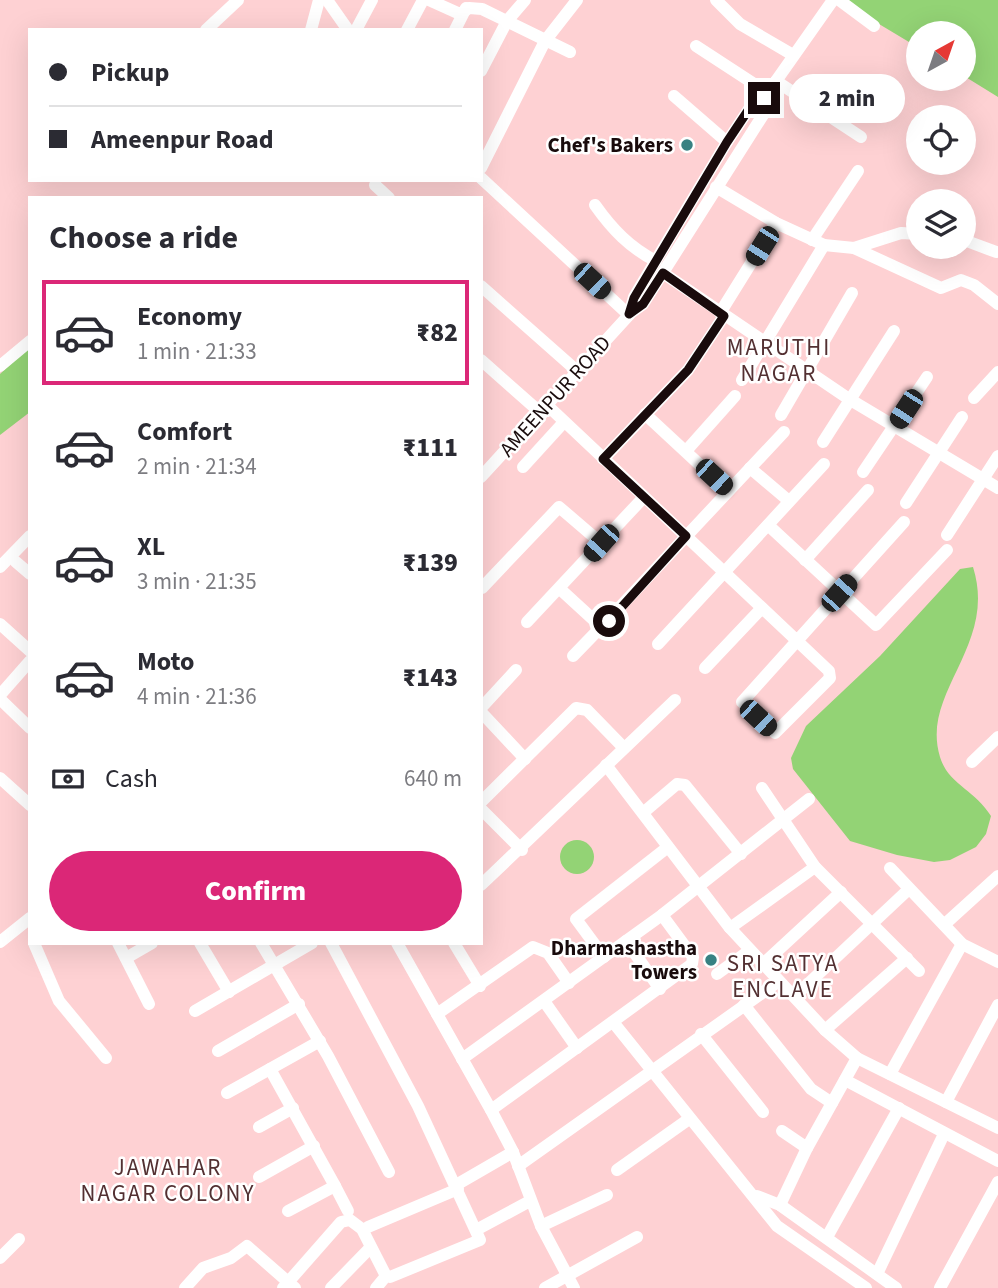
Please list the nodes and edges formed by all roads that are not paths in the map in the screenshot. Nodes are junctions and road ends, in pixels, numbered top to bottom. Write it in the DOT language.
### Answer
graph roads {
  1 [pos="239,0"];
  2 [pos="318,0"];
  3 [pos="327,0"];
  4 [pos="372,0"];
  5 [pos="423,0"];
  6 [pos="429,0"];
  7 [pos="471,0"];
  8 [pos="525,0"];
  9 [pos="577,0"];
  10 [pos="833,0"];
  11 [pos="839,0"];
  12 [pos="722,2"];
  13 [pos="463,13"];
  14 [pos="507,22"];
  15 [pos="874,26"];
  16 [pos="208,28"];
  17 [pos="311,28"];
  18 [pos="347,28"];
  19 [pos="357,28"];
  20 [pos="408,28"];
  21 [pos="456,28"];
  22 [pos="545,41"];
  23 [pos="696,46"];
  24 [pos="570,52"];
  25 [pos="793,55"];
  26 [pos="483,67"];
  27 [pos="776,80"];
  28 [pos="674,96"];
  29 [pos="766,96"];
  30 [pos="861,137"];
  31 [pos="725,145"];
  32 [pos="734,157"];
  33 [pos="483,164"];
  34 [pos="858,171"];
  35 [pos="483,180"];
  36 [pos="375,185"];
  37 [pos="716,187"];
  38 [pos="387,196"];
  39 [pos="595,205"];
  40 [pos="776,223"];
  41 [pos="906,233"];
  42 [pos="818,243"];
  43 [pos="976,244"];
  44 [pos="854,248"];
  45 [pos="996,252"];
  46 [pos="660,267"];
  47 [pos="483,288"];
  48 [pos="852,293"];
  49 [pos="996,297"];
  50 [pos="629,314"];
  51 [pos="722,314"];
  52 [pos="894,331"];
  53 [pos="765,342"];
  54 [pos="28,343"];
  55 [pos="483,362"];
  56 [pos="0,366"];
  57 [pos="807,369"];
  58 [pos="577,371"];
  59 [pos="998,372"];
  60 [pos="927,377"];
  61 [pos="742,380"];
  62 [pos="736,396"];
  63 [pos="974,398"];
  64 [pos="849,399"];
  65 [pos="545,410"];
  66 [pos="645,414"];
  67 [pos="780,415"];
  68 [pos="962,417"];
  69 [pos="564,422"];
  70 [pos="896,425"];
  71 [pos="784,432"];
  72 [pos="823,442"];
  73 [pos="686,451"];
  74 [pos="940,452"];
  75 [pos="998,456"];
  76 [pos="603,459"];
  77 [pos="824,464"];
  78 [pos="523,467"];
  79 [pos="750,468"];
  80 [pos="484,469"];
  81 [pos="863,472"];
  82 [pos="984,478"];
  83 [pos="998,488"];
  84 [pos="868,490"];
  85 [pos="728,491"];
  86 [pos="644,497"];
  87 [pos="789,501"];
  88 [pos="905,503"];
  89 [pos="904,522"];
  90 [pos="768,525"];
  91 [pos="947,535"];
  92 [pos="686,536"];
  93 [pos="28,538"];
  94 [pos="601,543"];
  95 [pos="947,550"];
  96 [pos="805,560"];
  97 [pos="16,562"];
  98 [pos="0,567"];
  99 [pos="28,572"];
  100 [pos="725,573"];
  101 [pos="483,588"];
  102 [pos="560,589"];
  103 [pos="839,593"];
  104 [pos="762,608"];
  105 [pos="527,622"];
  106 [pos="0,624"];
  107 [pos="603,625"];
  108 [pos="797,640"];
  109 [pos="658,644"];
  110 [pos="28,649"];
  111 [pos="573,656"];
  112 [pos="28,663"];
  113 [pos="705,668"];
  114 [pos="516,670"];
  115 [pos="0,697"];
  116 [pos="675,700"];
  117 [pos="483,708"];
  118 [pos="483,712"];
  119 [pos="28,726"];
  120 [pos="998,737"];
  121 [pos="624,748"];
  122 [pos="525,759"];
  123 [pos="972,762"];
  124 [pos="606,765"];
  125 [pos="0,778"];
  126 [pos="762,788"];
  127 [pos="808,799"];
  128 [pos="483,800"];
  129 [pos="28,803"];
  130 [pos="483,811"];
  131 [pos="644,812"];
  132 [pos="783,819"];
  133 [pos="668,848"];
  134 [pos="522,850"];
  135 [pos="741,854"];
  136 [pos="815,867"];
  137 [pos="890,868"];
  138 [pos="998,876"];
  139 [pos="483,884"];
  140 [pos="700,886"];
  141 [pos="909,889"];
  142 [pos="841,892"];
  143 [pos="662,915"];
  144 [pos="872,922"];
  145 [pos="945,924"];
  146 [pos="28,925"];
  147 [pos="730,928"];
  148 [pos="0,942"];
  149 [pos="626,942"];
  150 [pos="962,944"];
  151 [pos="35,945"];
  152 [pos="119,945"];
  153 [pos="149,945"];
  154 [pos="201,945"];
  155 [pos="262,945"];
  156 [pos="310,945"];
  157 [pos="332,945"];
  158 [pos="398,945"];
  159 [pos="455,945"];
  160 [pos="750,950"];
  161 [pos="604,957"];
  162 [pos="127,958"];
  163 [pos="907,958"];
  164 [pos="998,962"];
  165 [pos="763,964"];
  166 [pos="275,965"];
  167 [pos="919,971"];
  168 [pos="717,974"];
  169 [pos="779,981"];
  170 [pos="569,983"];
  171 [pos="480,986"];
  172 [pos="660,989"];
  173 [pos="229,992"];
  174 [pos="795,996"];
  175 [pos="544,1001"];
  176 [pos="149,1004"];
  177 [pos="299,1004"];
  178 [pos="744,1005"];
  179 [pos="998,1005"];
  180 [pos="195,1011"];
  181 [pos="437,1014"];
  182 [pos="613,1022"];
  183 [pos="825,1030"];
  184 [pos="701,1034"];
  185 [pos="320,1041"];
  186 [pos="577,1048"];
  187 [pos="218,1051"];
  188 [pos="106,1058"];
  189 [pos="857,1058"];
  190 [pos="462,1059"];
  191 [pos="270,1069"];
  192 [pos="650,1070"];
  193 [pos="890,1074"];
  194 [pos="845,1080"];
  195 [pos="227,1093"];
  196 [pos="946,1102"];
  197 [pos="832,1103"];
  198 [pos="293,1108"];
  199 [pos="898,1108"];
  200 [pos="491,1110"];
  201 [pos="763,1112"];
  202 [pos="688,1119"];
  203 [pos="259,1127"];
  204 [pos="998,1128"];
  205 [pos="782,1130"];
  206 [pos="944,1134"];
  207 [pos="314,1146"];
  208 [pos="807,1147"];
  209 [pos="513,1152"];
  210 [pos="998,1161"];
  211 [pos="518,1166"];
  212 [pos="617,1170"];
  213 [pos="389,1172"];
  214 [pos="259,1177"];
  215 [pos="998,1182"];
  216 [pos="335,1186"];
  217 [pos="457,1187"];
  218 [pos="607,1195"];
  219 [pos="756,1196"];
  220 [pos="530,1201"];
  221 [pos="780,1205"];
  222 [pos="288,1211"];
  223 [pos="348,1211"];
  224 [pos="541,1226"];
  225 [pos="368,1227"];
  226 [pos="478,1235"];
  227 [pos="637,1237"];
  228 [pos="827,1237"];
  229 [pos="19,1239"];
  230 [pos="370,1248"];
  231 [pos="0,1258"];
  232 [pos="566,1273"];
  233 [pos="877,1274"];
  234 [pos="390,1277"];
  235 [pos="289,1286"];
  236 [pos="185,1288"];
  237 [pos="331,1288"];
  238 [pos="376,1288"];
  239 [pos="545,1288"];
  240 [pos="574,1288"];
  241 [pos="866,1288"];
  242 [pos="896,1288"];
  243 [pos="940,1288"];
  1 -- 16 [label="street"];
  2 -- 17 [label="street"];
  3 -- 18 [label="street"];
  4 -- 19 [label="street"];
  5 -- 20 [label="street"];
  6 -- 13 [label="street"];
  7 -- 13 [label="street"];
  8 -- 14 [label="street"];
  9 -- 22 [label="street"];
  10 -- 25 [label="street"];
  11 -- 15 [label="street"];
  12 -- 25 [label="street"];
  13 -- 14 [label="street"];
  13 -- 21 [label="street"];
  14 -- 22 [label="street"];
  14 -- 26 [label="street"];
  22 -- 24 [label="street"];
  22 -- 33 [label="street"];
  23 -- 29 [label="street"];
  25 -- 27 [label="street"];
  27 -- 29 [label="street"];
  27 -- 30 [label="street"];
  28 -- 31 [label="street"];
  29 -- 31 [label="street"];
  29 -- 32 [label="street"];
  31 -- 32 [label="street"];
  31 -- 46 [label="street"];
  32 -- 37 [label="street"];
  34 -- 42 [label="street"];
  35 -- 50 [label="street"];
  36 -- 38 [label="street"];
  37 -- 40 [label="street"];
  37 -- 46 [label="street"];
  39 -- 46 [label="street"];
  40 -- 42 [label="street"];
  40 -- 51 [label="street"];
  41 -- 44 [label="street"];
  42 -- 44 [label="street"];
  42 -- 53 [label="street"];
  43 -- 45 [label="street"];
  44 -- 49 [label="street"];
  46 -- 50 [label="street, AMEENPUR ROAD"];
  46 -- 51 [label="street"];
  47 -- 58 [label="street"];
  48 -- 57 [label="street"];
  50 -- 58 [label="street, AMEENPUR ROAD"];
  51 -- 53 [label="street"];
  51 -- 66 [label="street"];
  52 -- 64 [label="street"];
  53 -- 57 [label="street"];
  53 -- 61 [label="street"];
  54 -- 56 [label="street"];
  55 -- 65 [label="street"];
  57 -- 64 [label="street"];
  57 -- 67 [label="street"];
  58 -- 65 [label="street, AMEENPUR ROAD"];
  59 -- 63 [label="street"];
  60 -- 70 [label="street"];
  62 -- 73 [label="street"];
  64 -- 70 [label="street"];
  64 -- 72 [label="street"];
  65 -- 69 [label="street"];
  65 -- 80 [label="street, AMEENPUR ROAD"];
  66 -- 73 [label="street"];
  66 -- 76 [label="street"];
  68 -- 74 [label="street"];
  69 -- 76 [label="street"];
  69 -- 78 [label="street"];
  70 -- 74 [label="street"];
  70 -- 81 [label="street"];
  71 -- 79 [label="street"];
  73 -- 85 [label="street"];
  74 -- 82 [label="street"];
  74 -- 88 [label="street"];
  75 -- 82 [label="street"];
  76 -- 86 [label="street"];
  77 -- 87 [label="street"];
  79 -- 85 [label="street"];
  79 -- 87 [label="street"];
  82 -- 83 [label="street"];
  82 -- 91 [label="street"];
  84 -- 96 [label="street"];
  85 -- 92 [label="street"];
  86 -- 92 [label="street"];
  86 -- 94 [label="street"];
  87 -- 90 [label="street"];
  89 -- 103 [label="street"];
  90 -- 96 [label="street"];
  90 -- 100 [label="street"];
  92 -- 100 [label="street"];
  92 -- 107 [label="street"];
  93 -- 98 [label="street"];
  94 -- 101 [label="street"];
  94 -- 102 [label="street"];
  95 -- 103 [label="street"];
  96 -- 103 [label="street"];
  97 -- 99 [label="street"];
  100 -- 104 [label="street"];
  100 -- 109 [label="street"];
  102 -- 105 [label="street"];
  102 -- 107 [label="street"];
  103 -- 108 [label="street"];
  104 -- 108 [label="street"];
  104 -- 113 [label="street"];
  106 -- 110 [label="street"];
  107 -- 111 [label="street"];
  108 -- 108 [label="street"];
  112 -- 115 [label="street"];
  114 -- 117 [label="street"];
  115 -- 119 [label="street"];
  116 -- 121 [label="street"];
  118 -- 122 [label="street"];
  120 -- 123 [label="street"];
  121 -- 122 [label="street"];
  121 -- 124 [label="street"];
  122 -- 128 [label="street"];
  124 -- 131 [label="street"];
  124 -- 134 [label="street"];
  125 -- 129 [label="street"];
  126 -- 132 [label="street"];
  127 -- 132 [label="street"];
  130 -- 134 [label="street"];
  131 -- 133 [label="street"];
  131 -- 135 [label="street"];
  132 -- 135 [label="street"];
  132 -- 136 [label="street"];
  133 -- 140 [label="street"];
  133 -- 161 [label="street"];
  134 -- 139 [label="street"];
  135 -- 140 [label="street"];
  136 -- 142 [label="street"];
  136 -- 147 [label="street"];
  137 -- 141 [label="street"];
  138 -- 145 [label="street"];
  140 -- 143 [label="street"];
  140 -- 147 [label="street"];
  141 -- 144 [label="street"];
  141 -- 145 [label="street"];
  142 -- 144 [label="street"];
  142 -- 165 [label="street"];
  143 -- 149 [label="street"];
  143 -- 172 [label="street"];
  144 -- 163 [label="street"];
  144 -- 174 [label="street"];
  145 -- 150 [label="street"];
  146 -- 148 [label="street"];
  147 -- 160 [label="street"];
  149 -- 161 [label="street"];
  149 -- 172 [label="street"];
  150 -- 164 [label="street"];
  150 -- 193 [label="street"];
  151 -- 188 [label="street"];
  152 -- 162 [label="street"];
  153 -- 162 [label="street"];
  154 -- 173 [label="street"];
  155 -- 166 [label="street"];
  156 -- 166 [label="street"];
  157 -- 217 [label="street"];
  158 -- 181 [label="street"];
  159 -- 171 [label="street"];
  160 -- 165 [label="street"];
  160 -- 168 [label="street"];
  161 -- 170 [label="street"];
  162 -- 176 [label="street"];
  163 -- 167 [label="street"];
  163 -- 183 [label="street"];
  165 -- 169 [label="street"];
  166 -- 173 [label="street"];
  166 -- 177 [label="street"];
  169 -- 174 [label="street"];
  169 -- 178 [label="street"];
  170 -- 171 [label="street"];
  170 -- 175 [label="street"];
  171 -- 181 [label="street"];
  172 -- 182 [label="street"];
  173 -- 180 [label="street"];
  174 -- 183 [label="street"];
  175 -- 186 [label="street"];
  175 -- 190 [label="street"];
  177 -- 185 [label="street"];
  177 -- 187 [label="street"];
  178 -- 184 [label="street"];
  178 -- 197 [label="street"];
  179 -- 196 [label="street"];
  181 -- 190 [label="street"];
  182 -- 186 [label="street"];
  182 -- 192 [label="street"];
  183 -- 189 [label="street"];
  184 -- 192 [label="street"];
  184 -- 201 [label="street"];
  185 -- 191 [label="street"];
  185 -- 213 [label="street"];
  186 -- 200 [label="street"];
  189 -- 193 [label="street"];
  189 -- 194 [label="street"];
  190 -- 200 [label="street"];
  191 -- 195 [label="street"];
  191 -- 198 [label="street"];
  192 -- 202 [label="street"];
  192 -- 211 [label="street"];
  193 -- 196 [label="street"];
  194 -- 197 [label="street"];
  194 -- 199 [label="street"];
  196 -- 204 [label="street"];
  197 -- 208 [label="street"];
  198 -- 203 [label="street"];
  198 -- 207 [label="street"];
  199 -- 206 [label="street"];
  199 -- 228 [label="street"];
  200 -- 209 [label="street"];
  202 -- 212 [label="street"];
  202 -- 219 [label="street"];
  205 -- 208 [label="street"];
  206 -- 210 [label="street"];
  206 -- 233 [label="street"];
  207 -- 214 [label="street"];
  207 -- 216 [label="street"];
  208 -- 221 [label="street"];
  209 -- 211 [label="street"];
  209 -- 217 [label="street"];
  211 -- 220 [label="street"];
  215 -- 243 [label="street"];
  216 -- 222 [label="street"];
  216 -- 223 [label="street"];
  217 -- 225 [label="street"];
  217 -- 226 [label="street"];
  218 -- 224 [label="street"];
  219 -- 221 [label="street"];
  219 -- 241 [label="street"];
  220 -- 224 [label="street"];
  220 -- 226 [label="street"];
  221 -- 228 [label="street"];
  224 -- 232 [label="street"];
  226 -- 234 [label="street"];
  227 -- 232 [label="street"];
  228 -- 233 [label="street"];
  229 -- 231 [label="street"];
  230 -- 235 [label="street"];
  230 -- 237 [label="street"];
  230 -- 238 [label="street"];
  232 -- 239 [label="street"];
  232 -- 240 [label="street"];
  233 -- 242 [label="street"];
  235 -- 236 [label="street"];
}
